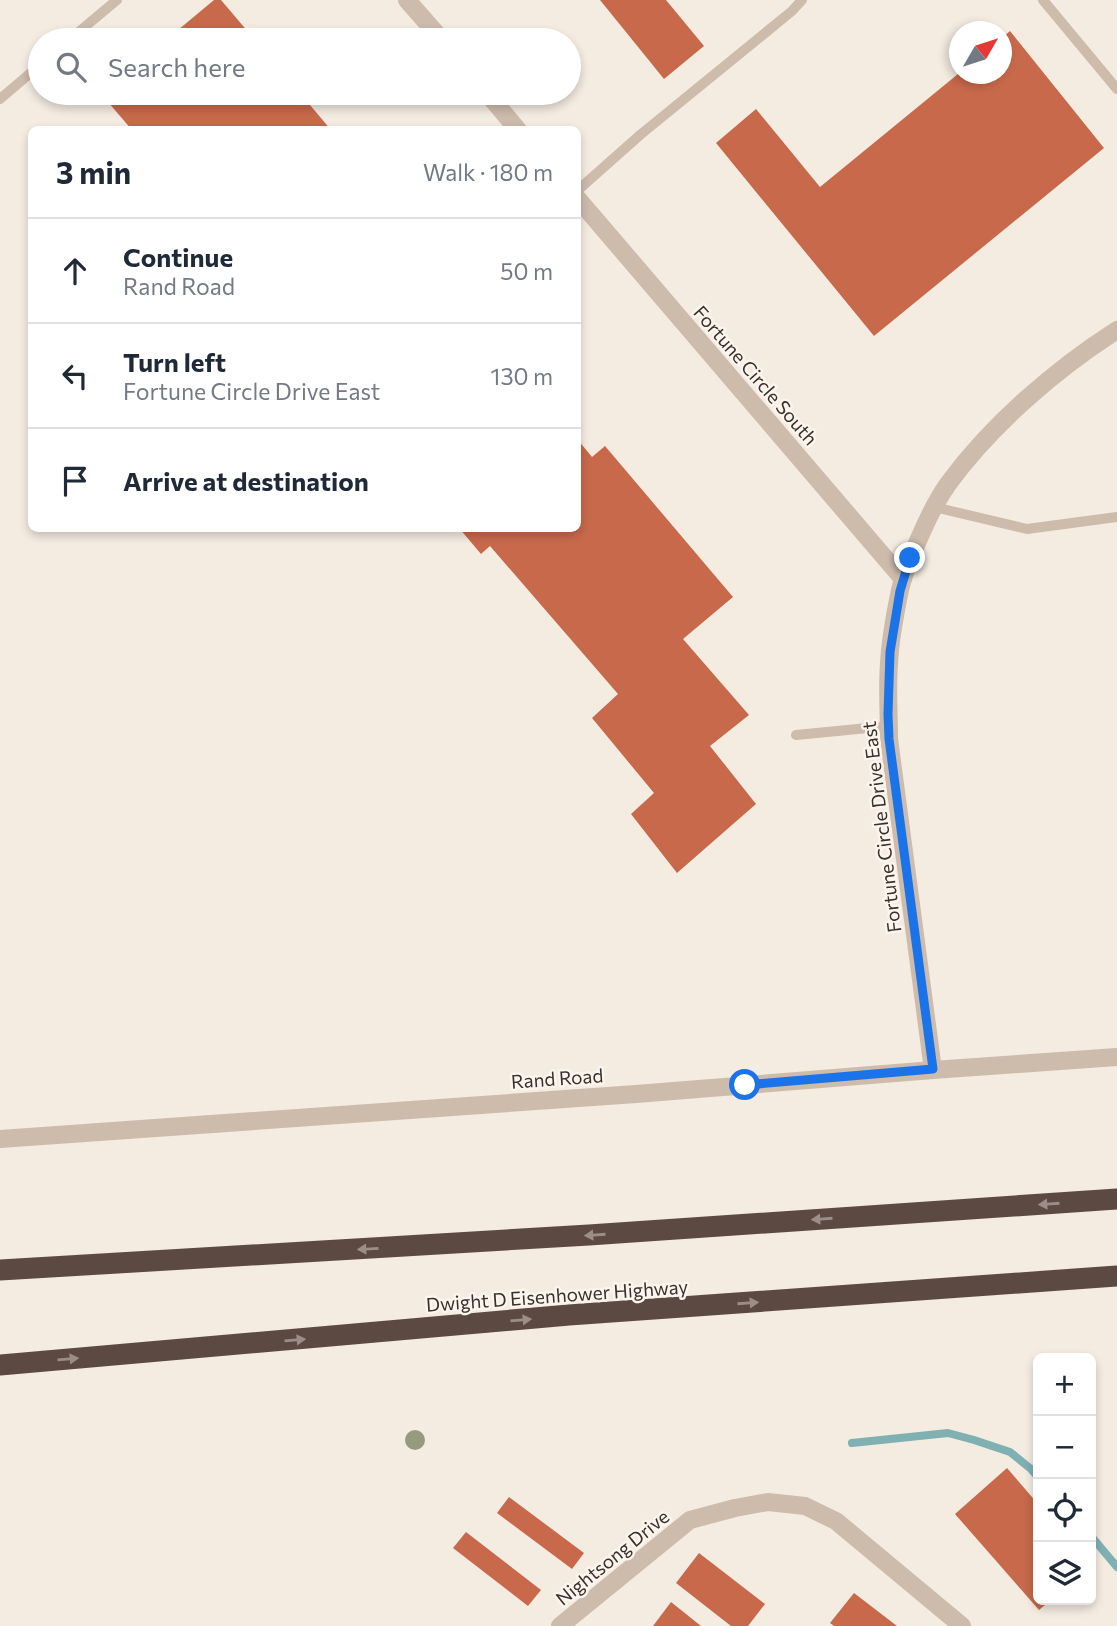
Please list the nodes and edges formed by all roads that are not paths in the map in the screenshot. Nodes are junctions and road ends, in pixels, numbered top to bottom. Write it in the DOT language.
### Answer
graph roads {
  1 [pos="117,0"];
  2 [pos="407,0"];
  3 [pos="802,0"];
  4 [pos="1043,0"];
  5 [pos="83,28"];
  6 [pos="432,28"];
  7 [pos="28,75"];
  8 [pos="1117,89"];
  9 [pos="0,99"];
  10 [pos="497,105"];
  11 [pos="515,126"];
  12 [pos="581,187"];
  13 [pos="581,203"];
  14 [pos="1117,330"];
  15 [pos="934,507"];
  16 [pos="1117,517"];
  17 [pos="903,579"];
  18 [pos="889,726"];
  19 [pos="796,735"];
  20 [pos="1117,1057"];
  21 [pos="933,1069"];
  22 [pos="0,1139"];
  23 [pos="1117,1199"];
  24 [pos="0,1270"];
  25 [pos="1117,1276"];
  26 [pos="0,1365"];
  27 [pos="560,1626"];
  28 [pos="962,1626"];
  1 -- 5 [label="lane"];
  2 -- 6 [label="street"];
  3 -- 12 [label="lane"];
  4 -- 8 [label="lane"];
  7 -- 9 [label="lane"];
  10 -- 11 [label="street"];
  13 -- 17 [label="street, Fortune Circle South"];
  14 -- 15 [label="street, Fortune Circle Drive East"];
  15 -- 16 [label="lane"];
  15 -- 17 [label="street, Fortune Circle Drive East"];
  17 -- 18 [label="street, Fortune Circle Drive East"];
  18 -- 19 [label="lane"];
  18 -- 21 [label="street, Fortune Circle Drive East"];
  20 -- 21 [label="street, Rand Road"];
  21 -- 22 [label="street, Rand Road"];
  23 -- 24 [label="highway, one-way"];
  26 -- 25 [label="highway, Dwight D Eisenhower Highway, one-way"];
  27 -- 28 [label="street, Nightsong Drive"];
}
